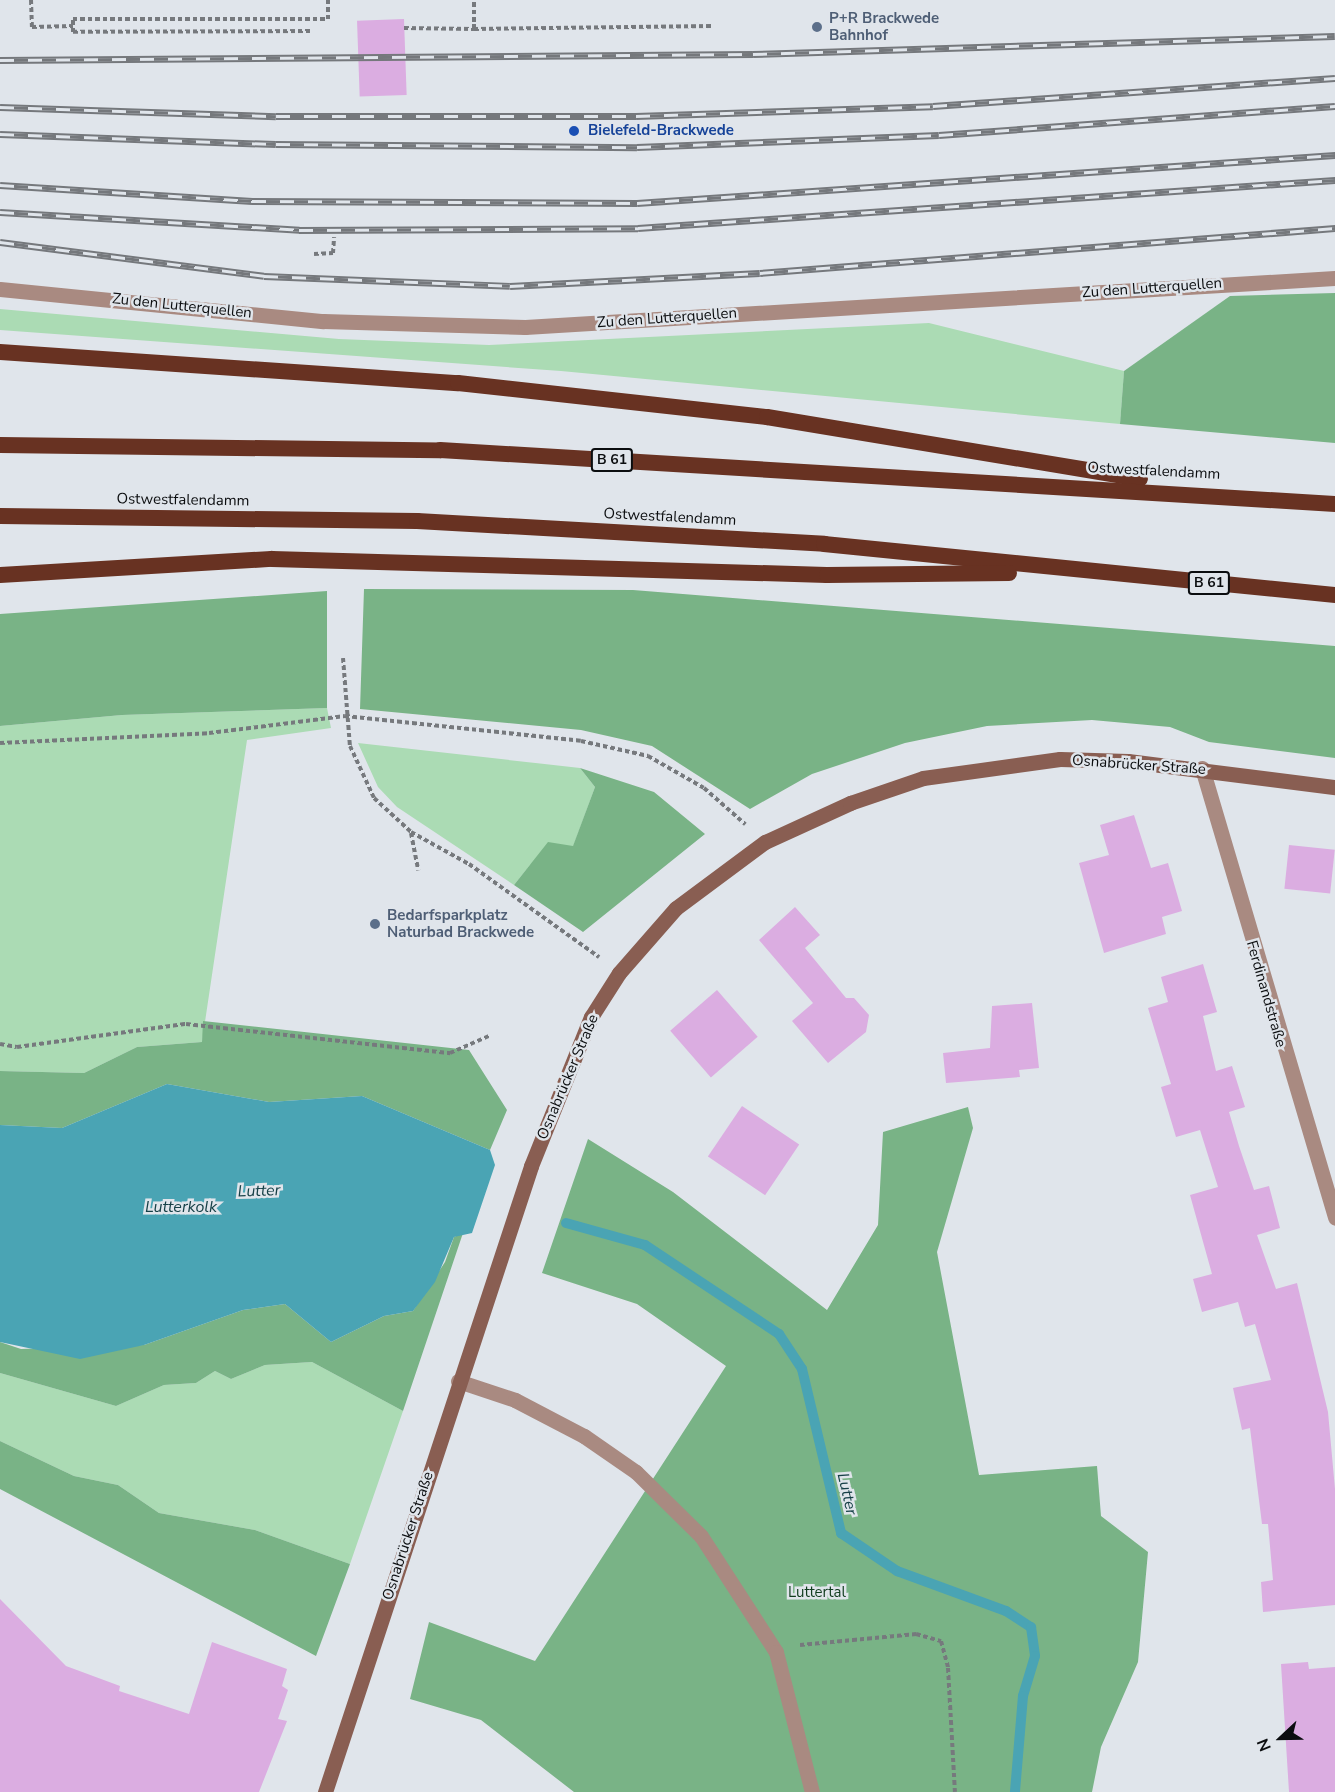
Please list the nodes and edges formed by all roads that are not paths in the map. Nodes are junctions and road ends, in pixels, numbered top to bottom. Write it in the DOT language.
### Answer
graph roads {
  1 [pos="1335,278"];
  2 [pos="0,289"];
  3 [pos="0,352"];
  4 [pos="0,445"];
  5 [pos="1224,493"];
  6 [pos="1335,504"];
  7 [pos="0,516"];
  8 [pos="1083,571"];
  9 [pos="0,575"];
  10 [pos="1335,595"];
  11 [pos="1202,768"];
  12 [pos="1335,787"];
  13 [pos="1335,1218"];
  14 [pos="458,1381"];
  15 [pos="325,1792"];
  16 [pos="812,1792"];
  1 -- 2 [label="street, Zu den Lutterquellen"];
  3 -- 5 [label="highway"];
  4 -- 5 [label="highway, Ostwestfalendamm / B 61"];
  5 -- 6 [label="highway, Ostwestfalendamm / B 61"];
  7 -- 8 [label="highway, Ostwestfalendamm / B 61"];
  8 -- 9 [label="highway, B 61"];
  8 -- 10 [label="highway, Ostwestfalendamm / B 61"];
  11 -- 12 [label="main road, Osnabrücker Straße"];
  11 -- 13 [label="street, Ferdinandstraße"];
  11 -- 14 [label="main road, Osnabrücker Straße"];
  14 -- 15 [label="main road, Osnabrücker Straße"];
  14 -- 16 [label="street"];
}
